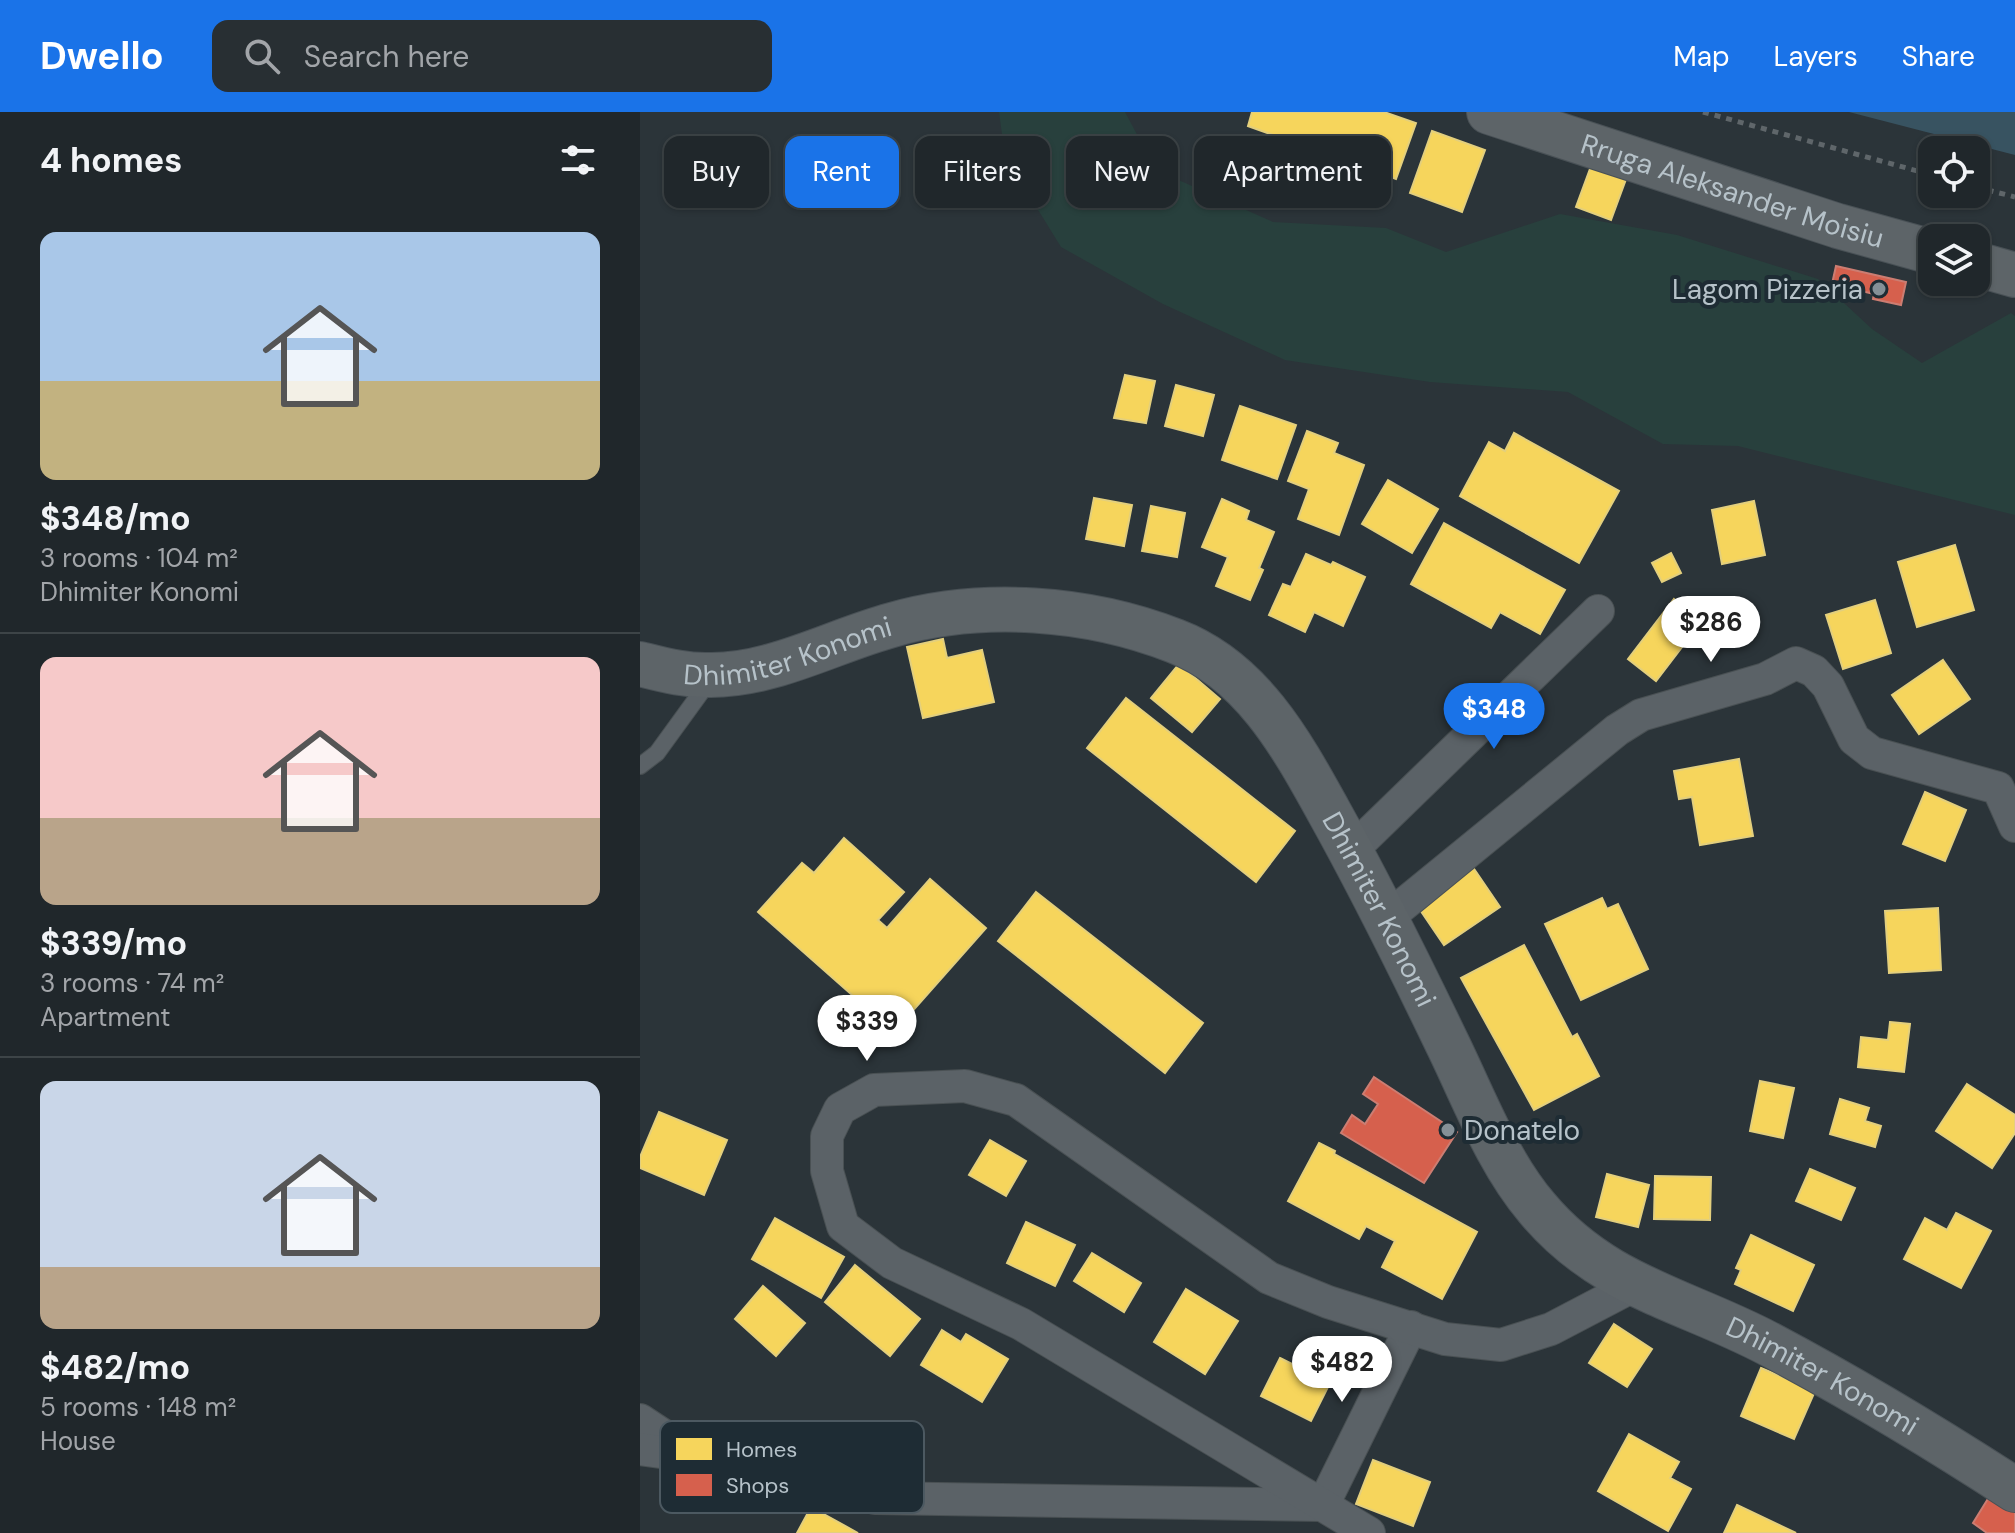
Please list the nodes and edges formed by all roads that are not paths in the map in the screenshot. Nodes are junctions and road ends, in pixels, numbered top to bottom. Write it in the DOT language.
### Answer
graph roads {
  1 [pos="1489,112"];
  2 [pos="1918,248"];
  3 [pos="1990,268"];
  4 [pos="2015,275"];
  5 [pos="1598,611"];
  6 [pos="640,664"];
  7 [pos="713,675"];
  8 [pos="640,766"];
  9 [pos="2015,826"];
  10 [pos="1351,851"];
  11 [pos="1387,918"];
  12 [pos="1635,1285"];
  13 [pos="1411,1327"];
  14 [pos="640,1420"];
  15 [pos="660,1433"];
  16 [pos="640,1449"];
  17 [pos="660,1452"];
  18 [pos="2015,1490"];
  19 [pos="924,1499"];
  20 [pos="1323,1505"];
  21 [pos="1369,1533"];
  1 -- 2 [label="main road, Rruga Aleksander Moisiu"];
  3 -- 4 [label="main road"];
  5 -- 10 [label="street"];
  6 -- 7 [label="main road, Dhimiter Konomi"];
  7 -- 8 [label="lane"];
  7 -- 10 [label="main road, Dhimiter Konomi"];
  9 -- 11 [label="street"];
  10 -- 11 [label="main road, Dhimiter Konomi"];
  11 -- 12 [label="main road, Dhimiter Konomi"];
  12 -- 13 [label="street"];
  12 -- 18 [label="main road, Dhimiter Konomi"];
  13 -- 20 [label="street"];
  13 -- 20 [label="street"];
  14 -- 15 [label="street"];
  16 -- 17 [label="street"];
  19 -- 20 [label="street"];
  20 -- 21 [label="street"];
}
